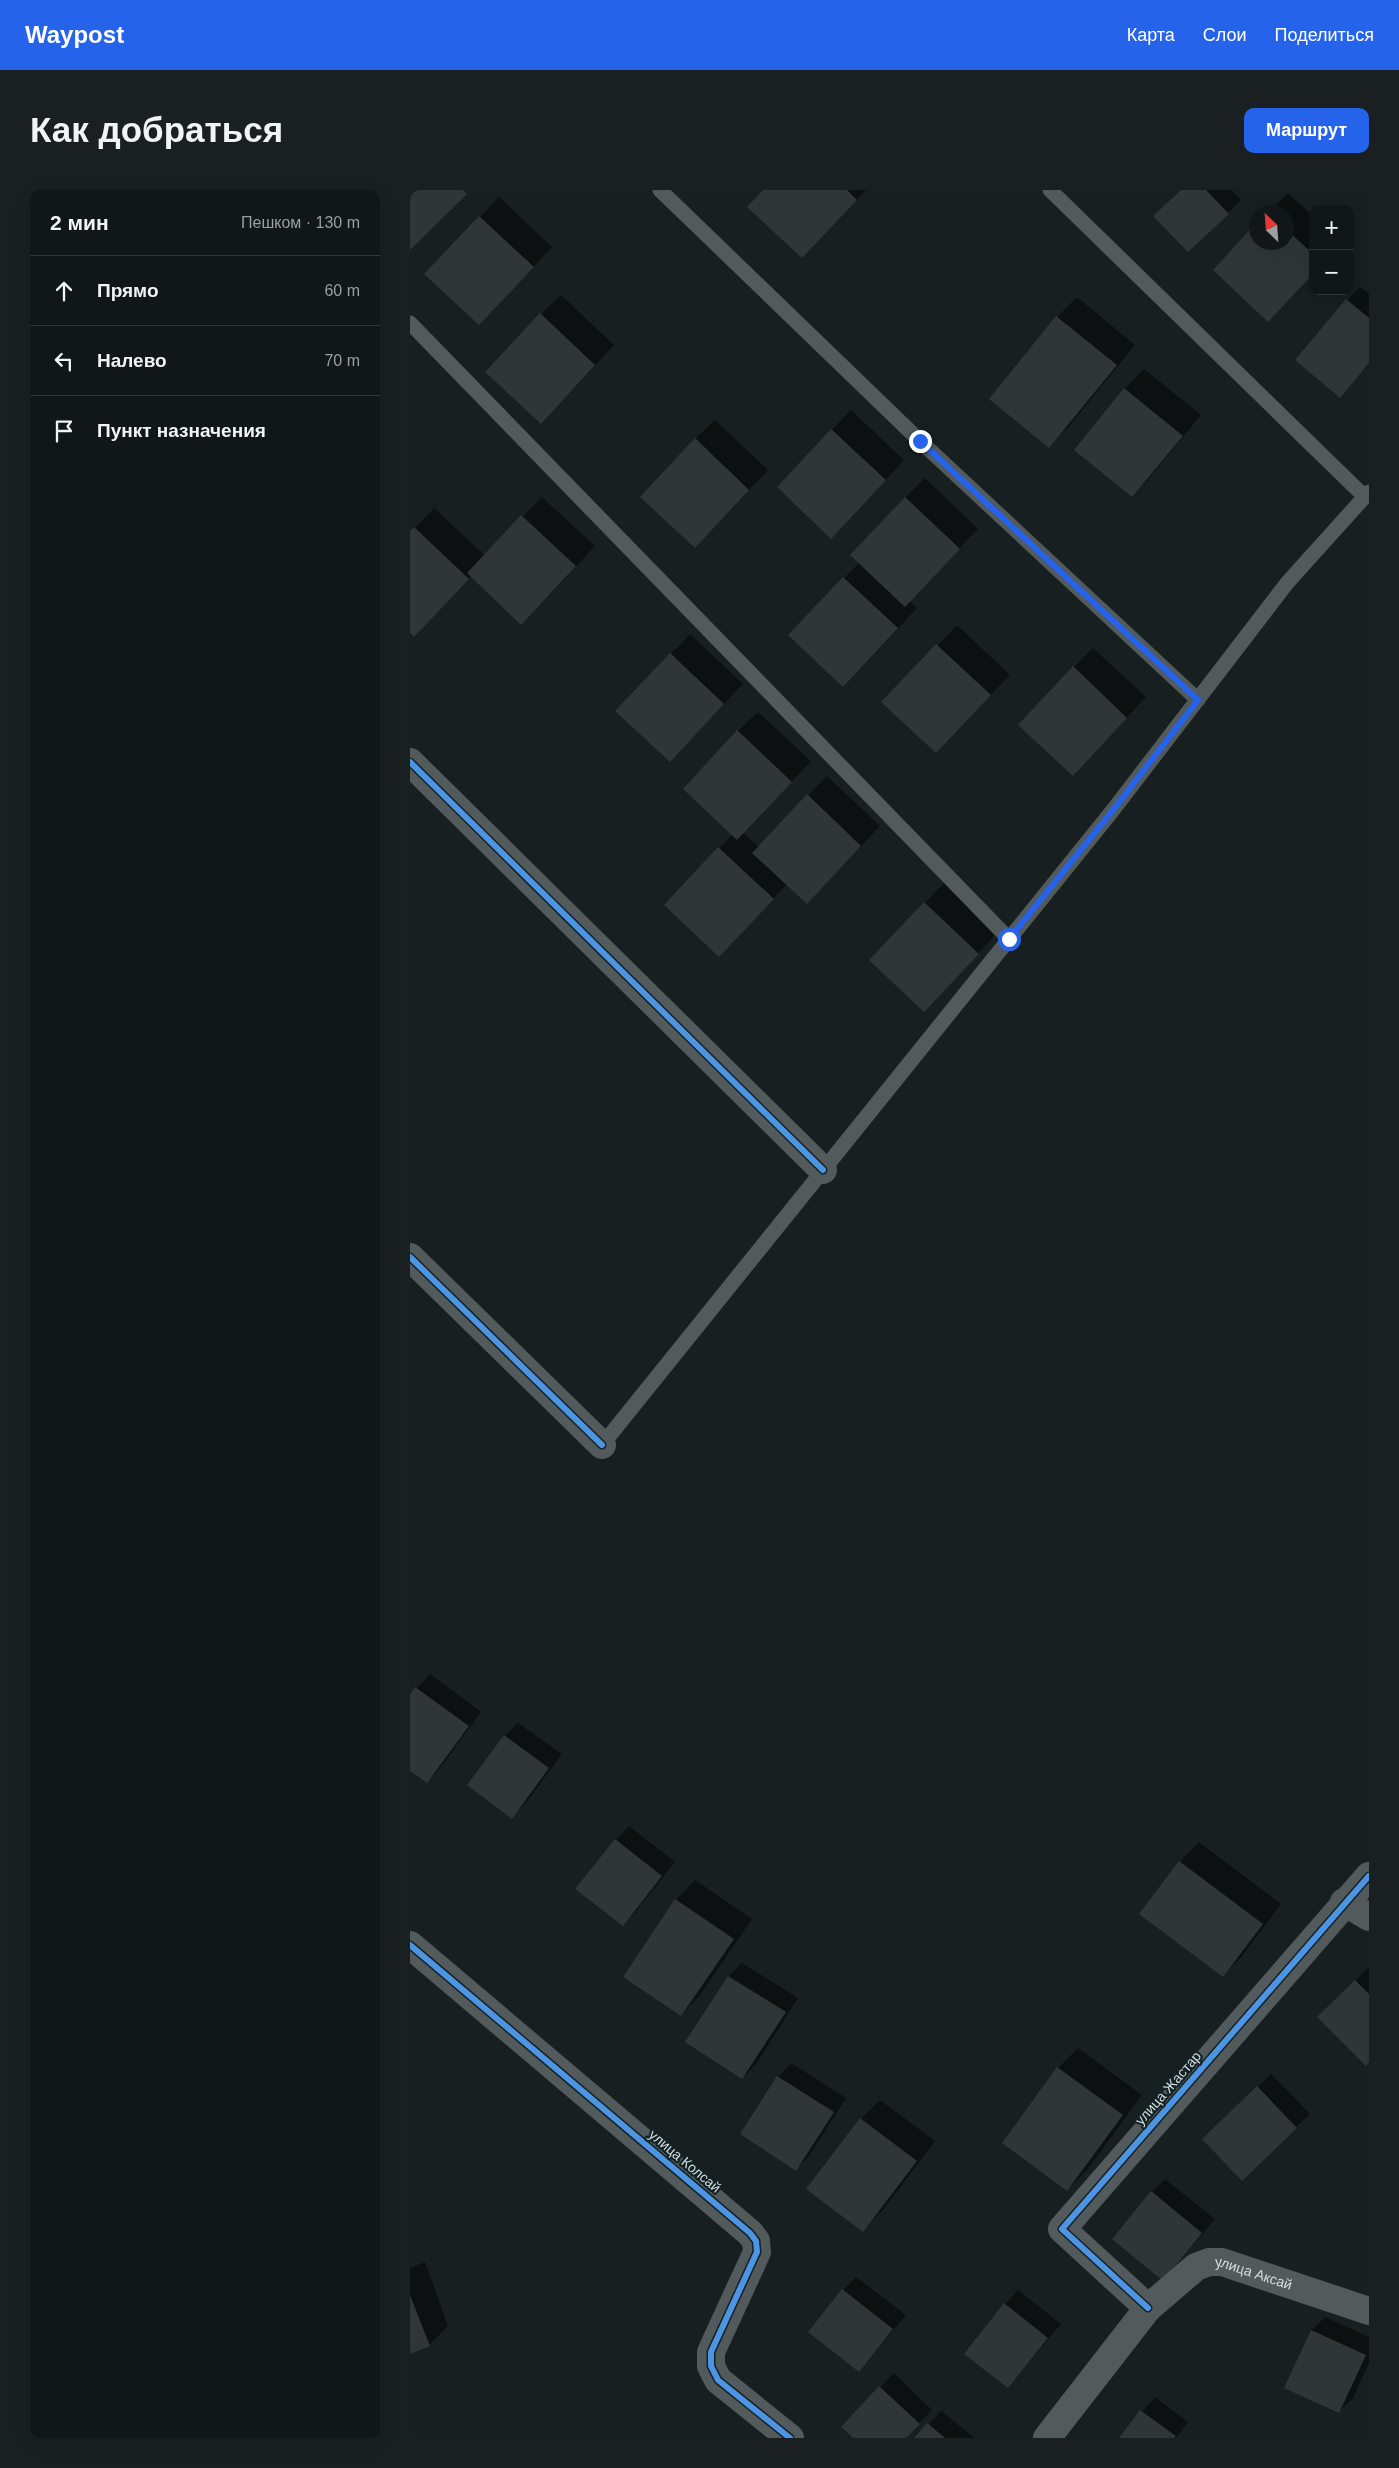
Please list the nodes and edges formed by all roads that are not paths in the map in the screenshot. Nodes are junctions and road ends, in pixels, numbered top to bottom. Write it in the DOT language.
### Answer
graph roads {
  1 [pos="660,190"];
  2 [pos="1050,190"];
  3 [pos="410,323"];
  4 [pos="1367,495"];
  5 [pos="1198,700"];
  6 [pos="410,762"];
  7 [pos="1009,939"];
  8 [pos="823,1170"];
  9 [pos="410,1258"];
  10 [pos="602,1445"];
  11 [pos="1369,1876"];
  12 [pos="1344,1902"];
  13 [pos="1369,1917"];
  14 [pos="410,1945"];
  15 [pos="1148,2308"];
  16 [pos="1369,2311"];
  17 [pos="790,2438"];
  18 [pos="1047,2438"];
  1 -- 5 [label="lane"];
  2 -- 4 [label="lane"];
  3 -- 7 [label="lane"];
  4 -- 5 [label="lane"];
  5 -- 7 [label="lane"];
  6 -- 8 [label="street"];
  7 -- 8 [label="lane"];
  8 -- 10 [label="lane"];
  9 -- 10 [label="street"];
  11 -- 12 [label="street, улица Жастар"];
  12 -- 13 [label="street"];
  12 -- 15 [label="street, улица Жастар"];
  14 -- 17 [label="street, улица Колсай"];
  15 -- 16 [label="street, улица Аксай"];
  15 -- 18 [label="street"];
}
